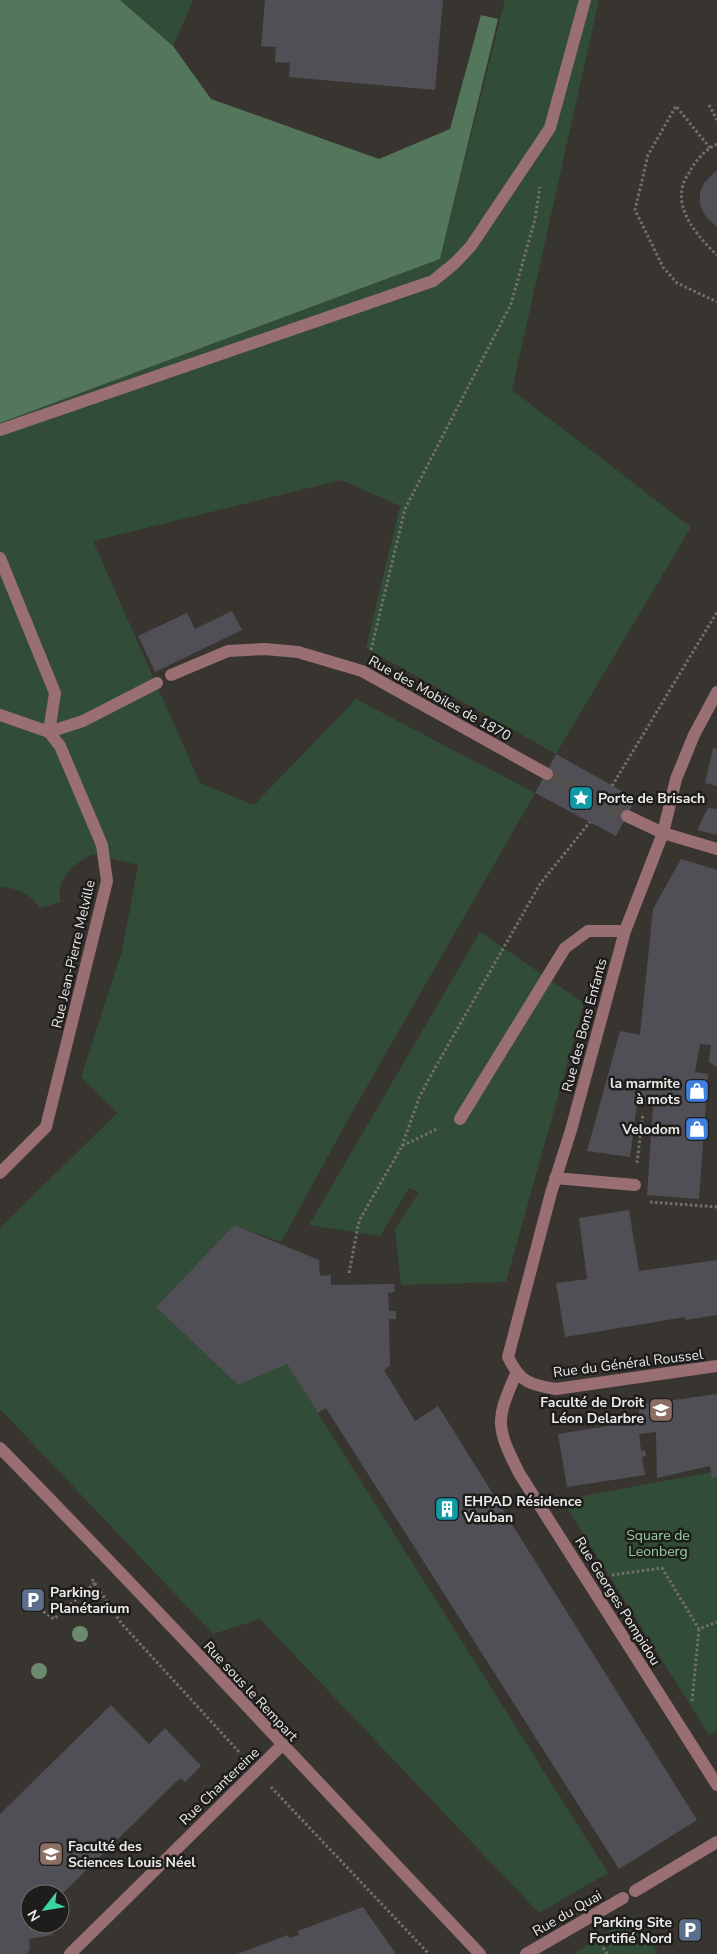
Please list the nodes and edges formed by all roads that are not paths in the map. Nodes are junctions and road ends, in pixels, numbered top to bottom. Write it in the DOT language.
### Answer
graph roads {
  1 [pos="585,0"];
  2 [pos="0,430"];
  3 [pos="0,558"];
  4 [pos="171,675"];
  5 [pos="157,683"];
  6 [pos="717,692"];
  7 [pos="0,715"];
  8 [pos="49,732"];
  9 [pos="546,774"];
  10 [pos="626,816"];
  11 [pos="663,833"];
  12 [pos="717,849"];
  13 [pos="625,931"];
  14 [pos="460,1118"];
  15 [pos="0,1173"];
  16 [pos="556,1178"];
  17 [pos="635,1185"];
  18 [pos="717,1366"];
  19 [pos="516,1374"];
  20 [pos="0,1448"];
  21 [pos="282,1746"];
  22 [pos="717,1785"];
  23 [pos="717,1842"];
  24 [pos="635,1891"];
  25 [pos="623,1898"];
  26 [pos="70,1954"];
  27 [pos="480,1954"];
  28 [pos="526,1954"];
  1 -- 2 [label="street"];
  3 -- 8 [label="street"];
  4 -- 9 [label="street, Rue des Mobiles de 1870"];
  5 -- 8 [label="street"];
  6 -- 11 [label="street, Rue des Bons Enfants"];
  7 -- 8 [label="street"];
  8 -- 15 [label="street, Rue Jean-Pierre Melville"];
  10 -- 11 [label="street"];
  11 -- 12 [label="street"];
  11 -- 13 [label="street, Rue des Bons Enfants"];
  13 -- 14 [label="street"];
  13 -- 16 [label="street, Rue des Bons Enfants"];
  16 -- 17 [label="street"];
  16 -- 19 [label="street, Rue des Bons Enfants"];
  18 -- 19 [label="street, Rue du Général Roussel"];
  19 -- 22 [label="street, Rue Georges Pompidou"];
  20 -- 21 [label="street, Rue sous le Rempart"];
  21 -- 26 [label="street, Rue Chantereine"];
  21 -- 27 [label="street, Rue sous le Rempart"];
  23 -- 24 [label="street"];
  25 -- 28 [label="street, Rue du Quai"];
}
